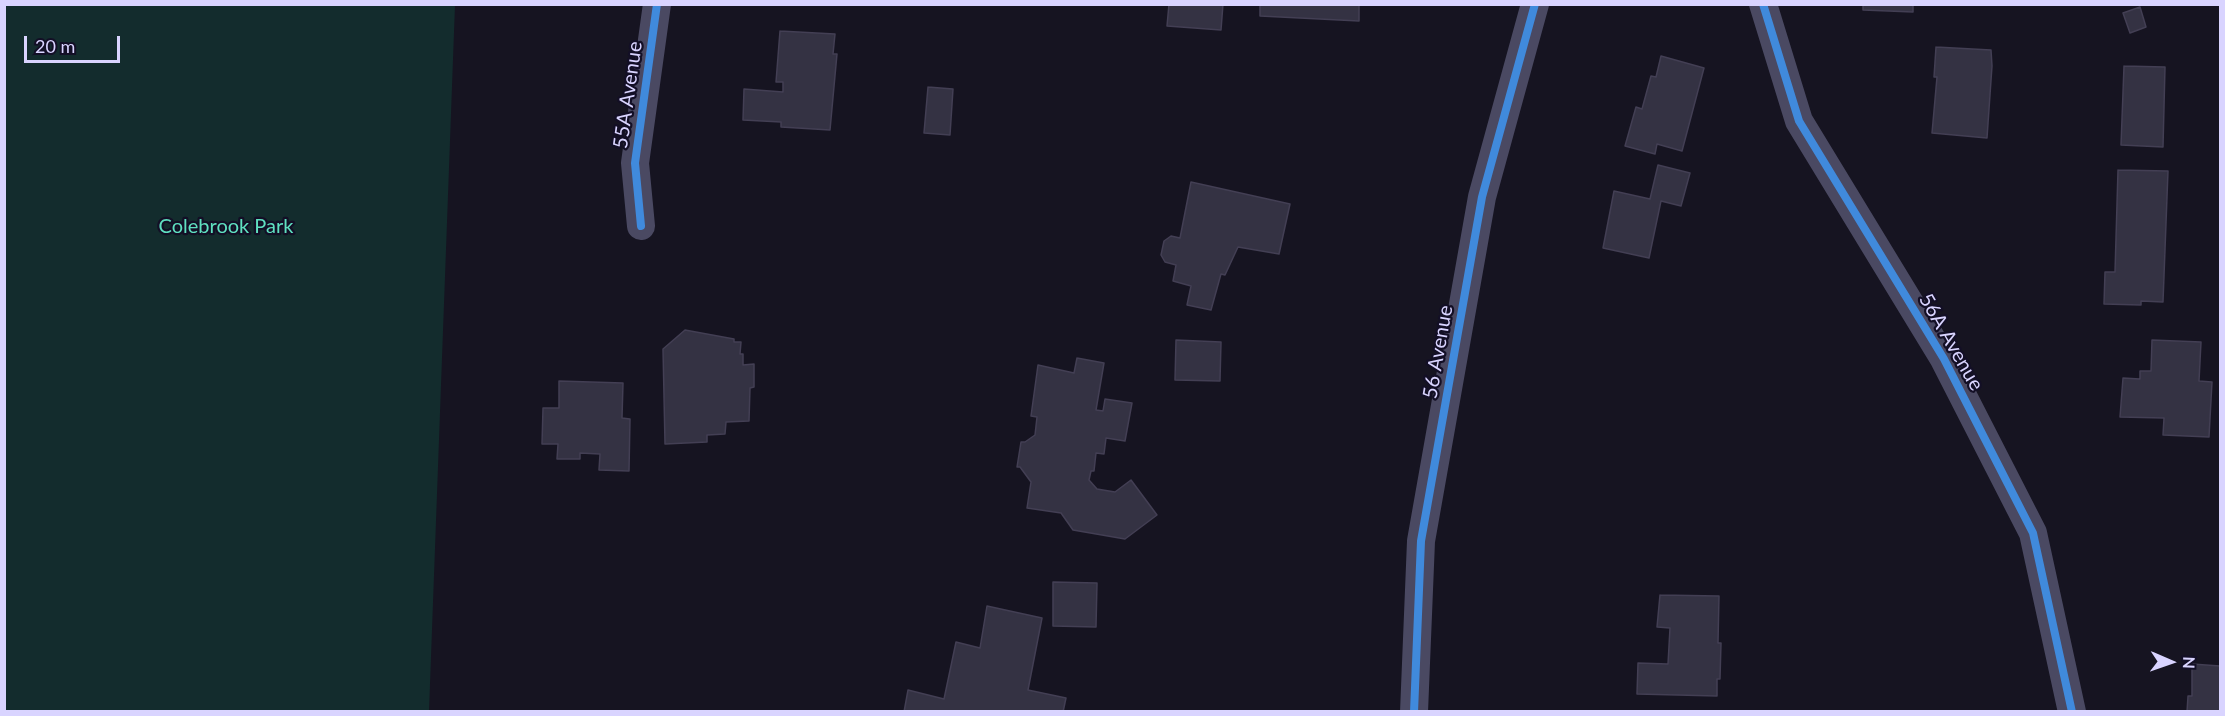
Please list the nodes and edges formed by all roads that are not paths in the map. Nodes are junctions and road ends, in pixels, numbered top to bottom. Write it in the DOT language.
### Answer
graph roads {
  1 [pos="657,4"];
  2 [pos="1535,4"];
  3 [pos="1763,4"];
  4 [pos="641,226"];
  5 [pos="1414,711"];
  6 [pos="2072,711"];
  1 -- 4 [label="street, 55A Avenue"];
  2 -- 5 [label="street, 56 Avenue"];
  3 -- 6 [label="street, 56A Avenue"];
}
